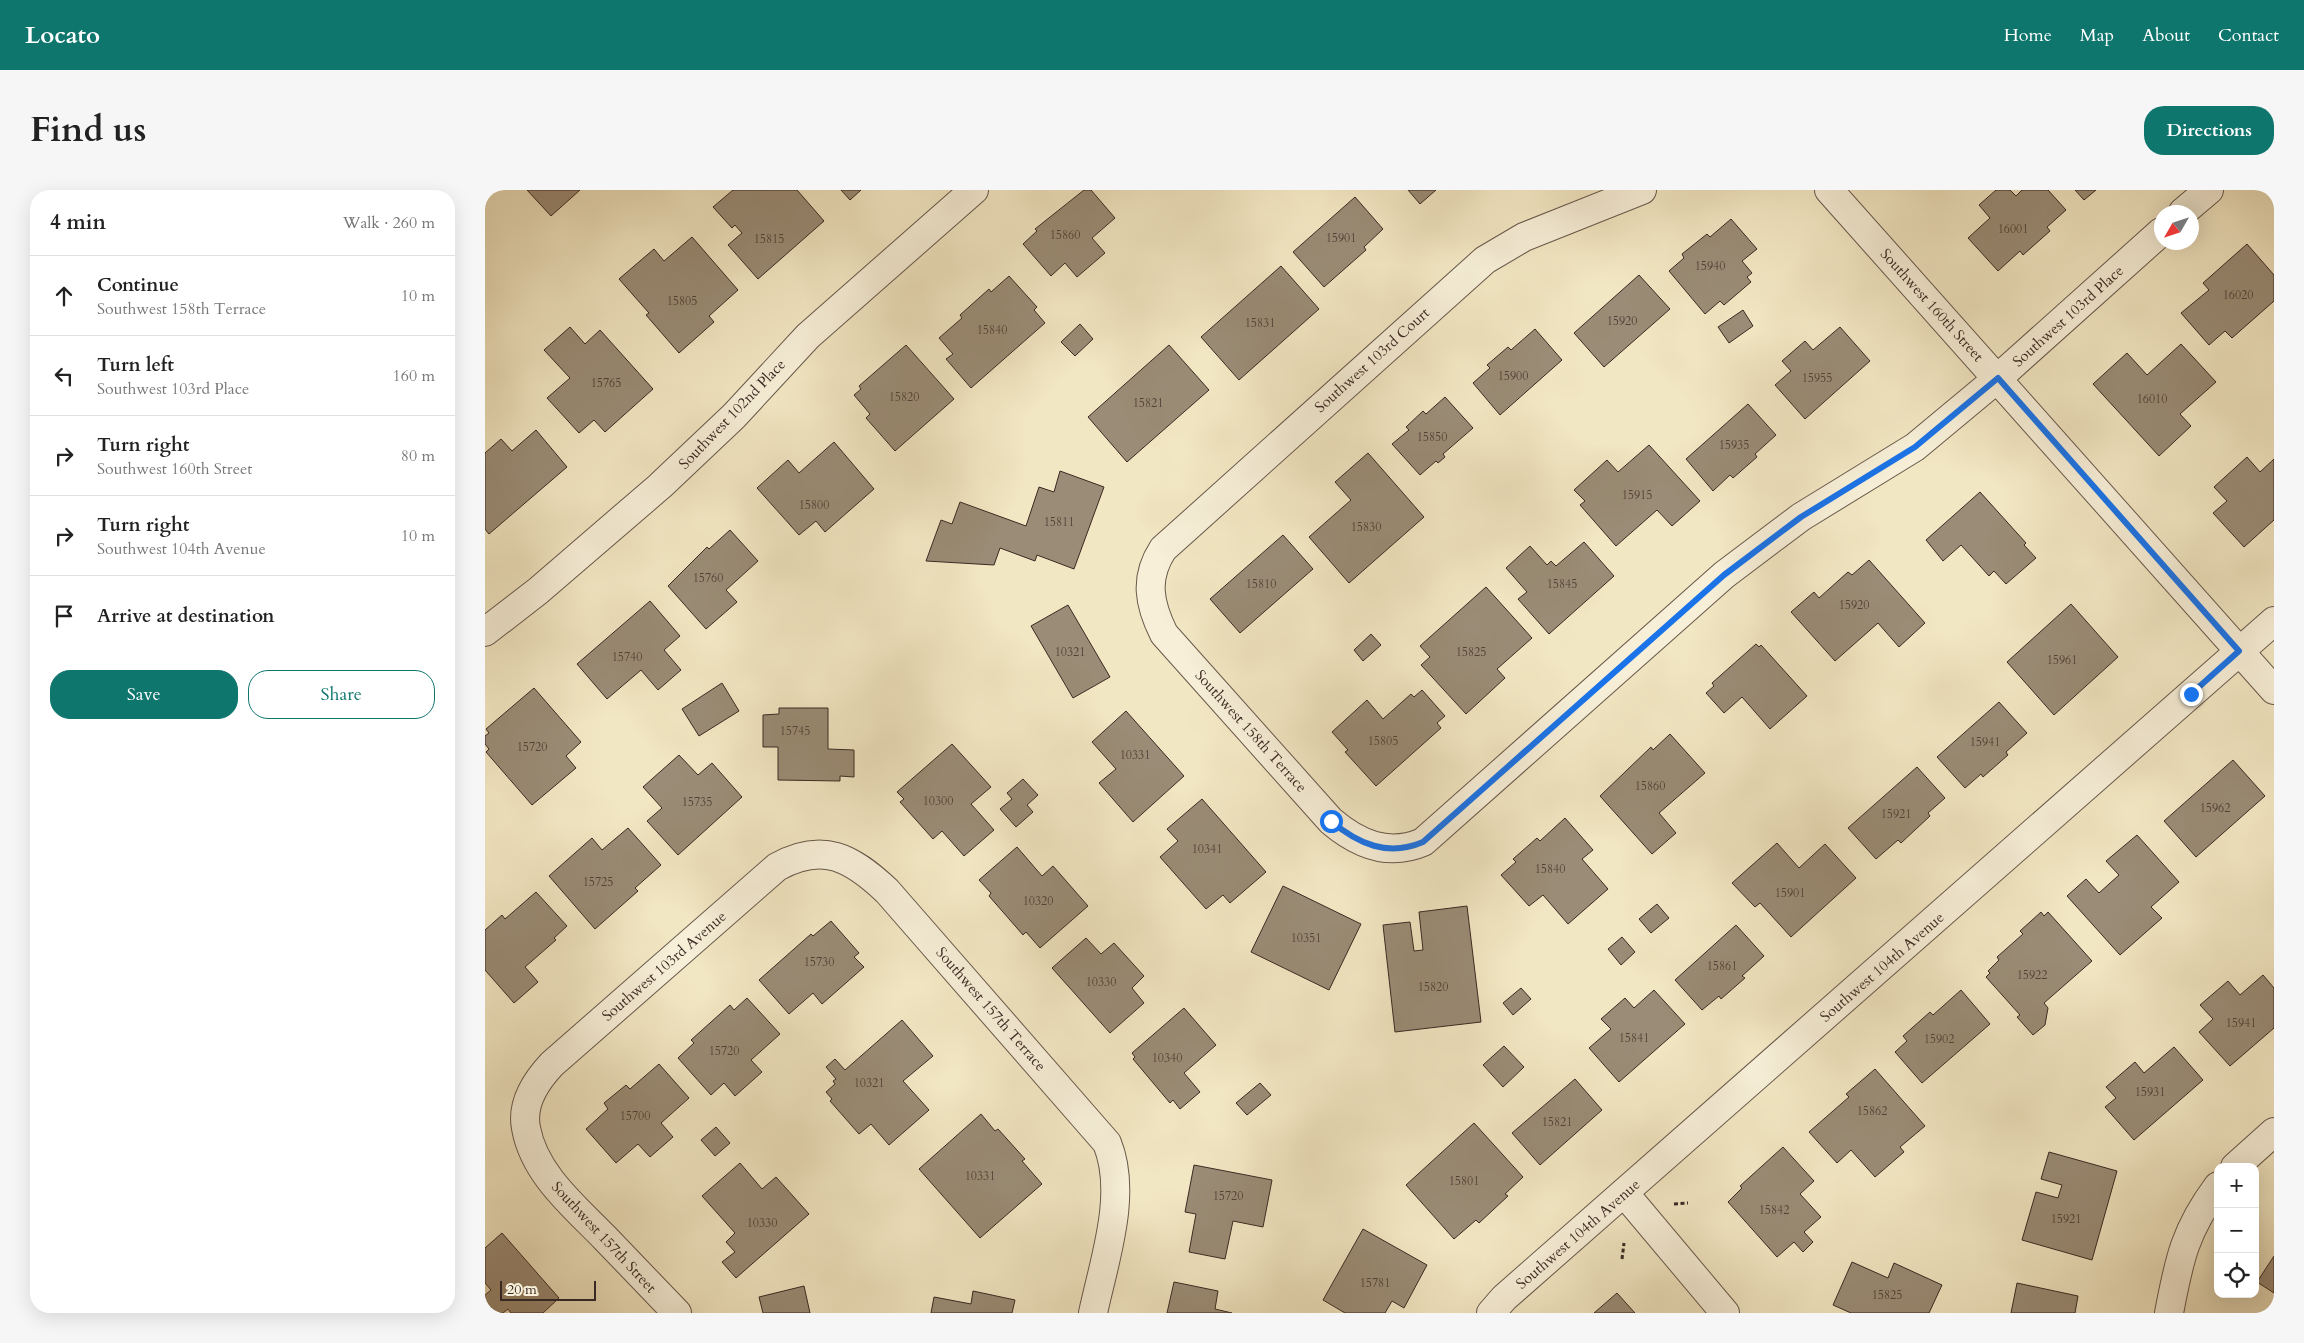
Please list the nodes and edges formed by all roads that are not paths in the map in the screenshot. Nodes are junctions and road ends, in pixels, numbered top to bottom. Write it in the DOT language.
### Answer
graph roads {
  1 [pos="974,190"];
  2 [pos="1642,190"];
  3 [pos="1829,190"];
  4 [pos="2209,190"];
  5 [pos="2191,205"];
  6 [pos="2154,238"];
  7 [pos="1998,378"];
  8 [pos="1149,587"];
  9 [pos="2274,621"];
  10 [pos="485,632"];
  11 [pos="2239,651"];
  12 [pos="2274,690"];
  13 [pos="1383,849"];
  14 [pos="845,860"];
  15 [pos="526,1129"];
  16 [pos="2274,1132"];
  17 [pos="2239,1163"];
  18 [pos="2214,1192"];
  19 [pos="1625,1194"];
  20 [pos="677,1313"];
  21 [pos="1093,1313"];
  22 [pos="1491,1313"];
  23 [pos="1725,1313"];
  24 [pos="2169,1313"];
  1 -- 10 [label="street, Southwest 102nd Place"];
  2 -- 8 [label="street, Southwest 103rd Court"];
  3 -- 7 [label="street, Southwest 160th Street"];
  4 -- 5 [label="street"];
  6 -- 7 [label="street, Southwest 103rd Place"];
  7 -- 11 [label="street, Southwest 160th Street"];
  7 -- 13 [label="street, Southwest 103rd Place"];
  8 -- 13 [label="street, Southwest 158th Terrace"];
  9 -- 11 [label="street, Southwest 104th Avenue"];
  11 -- 12 [label="street, Southwest 160th Street"];
  11 -- 19 [label="street, Southwest 104th Avenue"];
  14 -- 15 [label="street, Southwest 103rd Avenue"];
  14 -- 21 [label="street, Southwest 157th Terrace"];
  15 -- 20 [label="street, Southwest 157th Street"];
  16 -- 17 [label="street"];
  18 -- 24 [label="street"];
  19 -- 22 [label="street, Southwest 104th Avenue"];
  19 -- 23 [label="street"];
}
